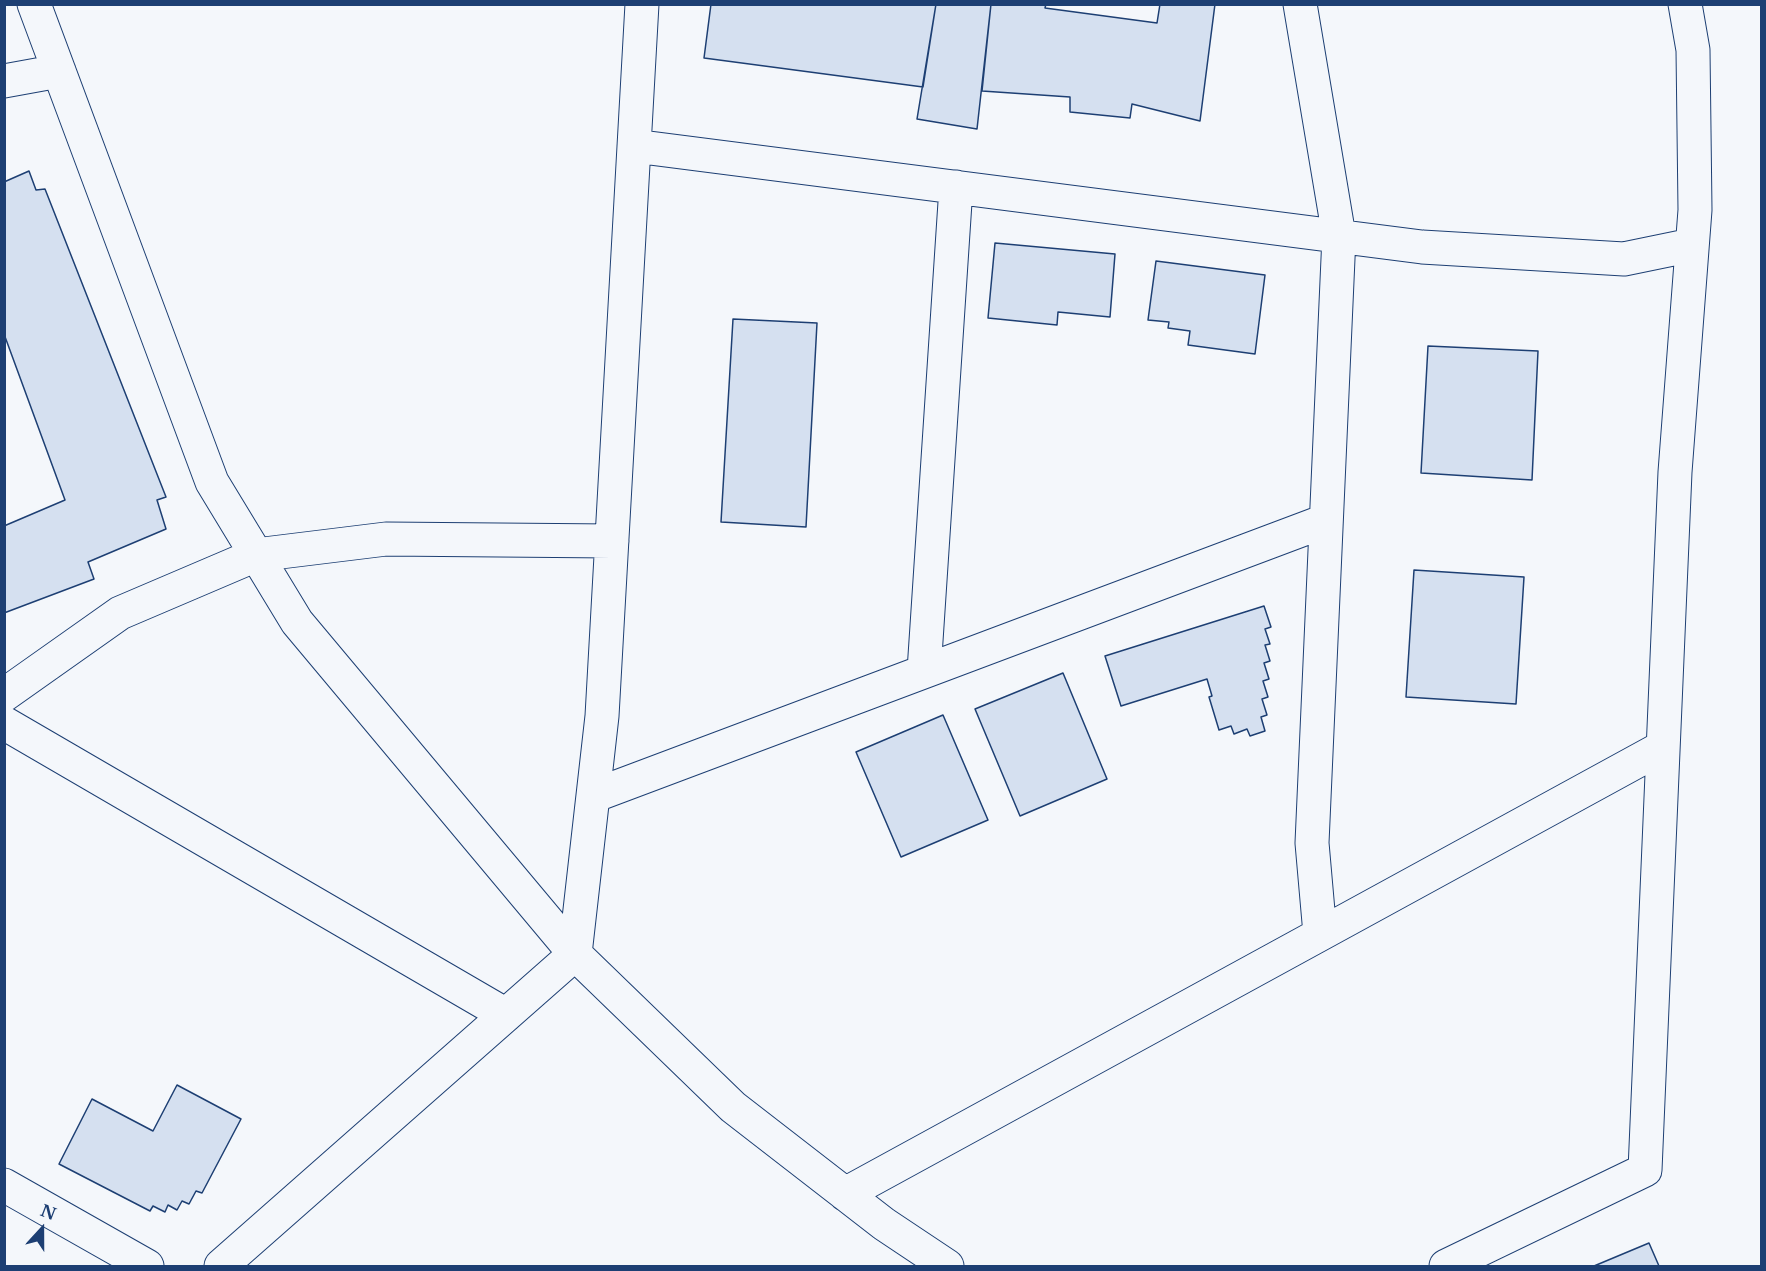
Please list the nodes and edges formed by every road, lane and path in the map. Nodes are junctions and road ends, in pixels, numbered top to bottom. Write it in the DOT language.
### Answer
graph roads {
  1 [pos="34,4"];
  2 [pos="642,4"];
  3 [pos="1300,4"];
  4 [pos="1685,4"];
  5 [pos="59,70"];
  6 [pos="4,81"];
  7 [pos="634,146"];
  8 [pos="956,187"];
  9 [pos="1338,236"];
  10 [pos="1692,245"];
  11 [pos="1325,520"];
  12 [pos="612,541"];
  13 [pos="256,555"];
  14 [pos="924,671"];
  15 [pos="4,695"];
  16 [pos="4,723"];
  17 [pos="1663,747"];
  18 [pos="593,796"];
  19 [pos="1320,934"];
  20 [pos="575,954"];
  21 [pos="506,1015"];
  22 [pos="4,1185"];
  23 [pos="845,1194"];
  24 [pos="147,1266"];
  25 [pos="221,1266"];
  26 [pos="947,1266"];
  27 [pos="1446,1266"];
  1 -- 5 [label="street"];
  2 -- 7 [label="street"];
  3 -- 9 [label="street"];
  4 -- 10 [label="street"];
  5 -- 6 [label="street"];
  5 -- 13 [label="street"];
  7 -- 8 [label="street"];
  7 -- 12 [label="street"];
  8 -- 9 [label="street"];
  8 -- 14 [label="street"];
  9 -- 10 [label="street"];
  9 -- 11 [label="street"];
  10 -- 17 [label="street"];
  11 -- 14 [label="street"];
  11 -- 19 [label="street"];
  12 -- 13 [label="street"];
  12 -- 18 [label="street"];
  13 -- 15 [label="street"];
  13 -- 20 [label="street"];
  14 -- 18 [label="street"];
  16 -- 21 [label="street"];
  17 -- 19 [label="street"];
  17 -- 27 [label="street"];
  18 -- 20 [label="street"];
  19 -- 23 [label="street"];
  20 -- 21 [label="street"];
  20 -- 23 [label="street"];
  21 -- 25 [label="street"];
  22 -- 24 [label="street"];
  23 -- 26 [label="street"];
}
